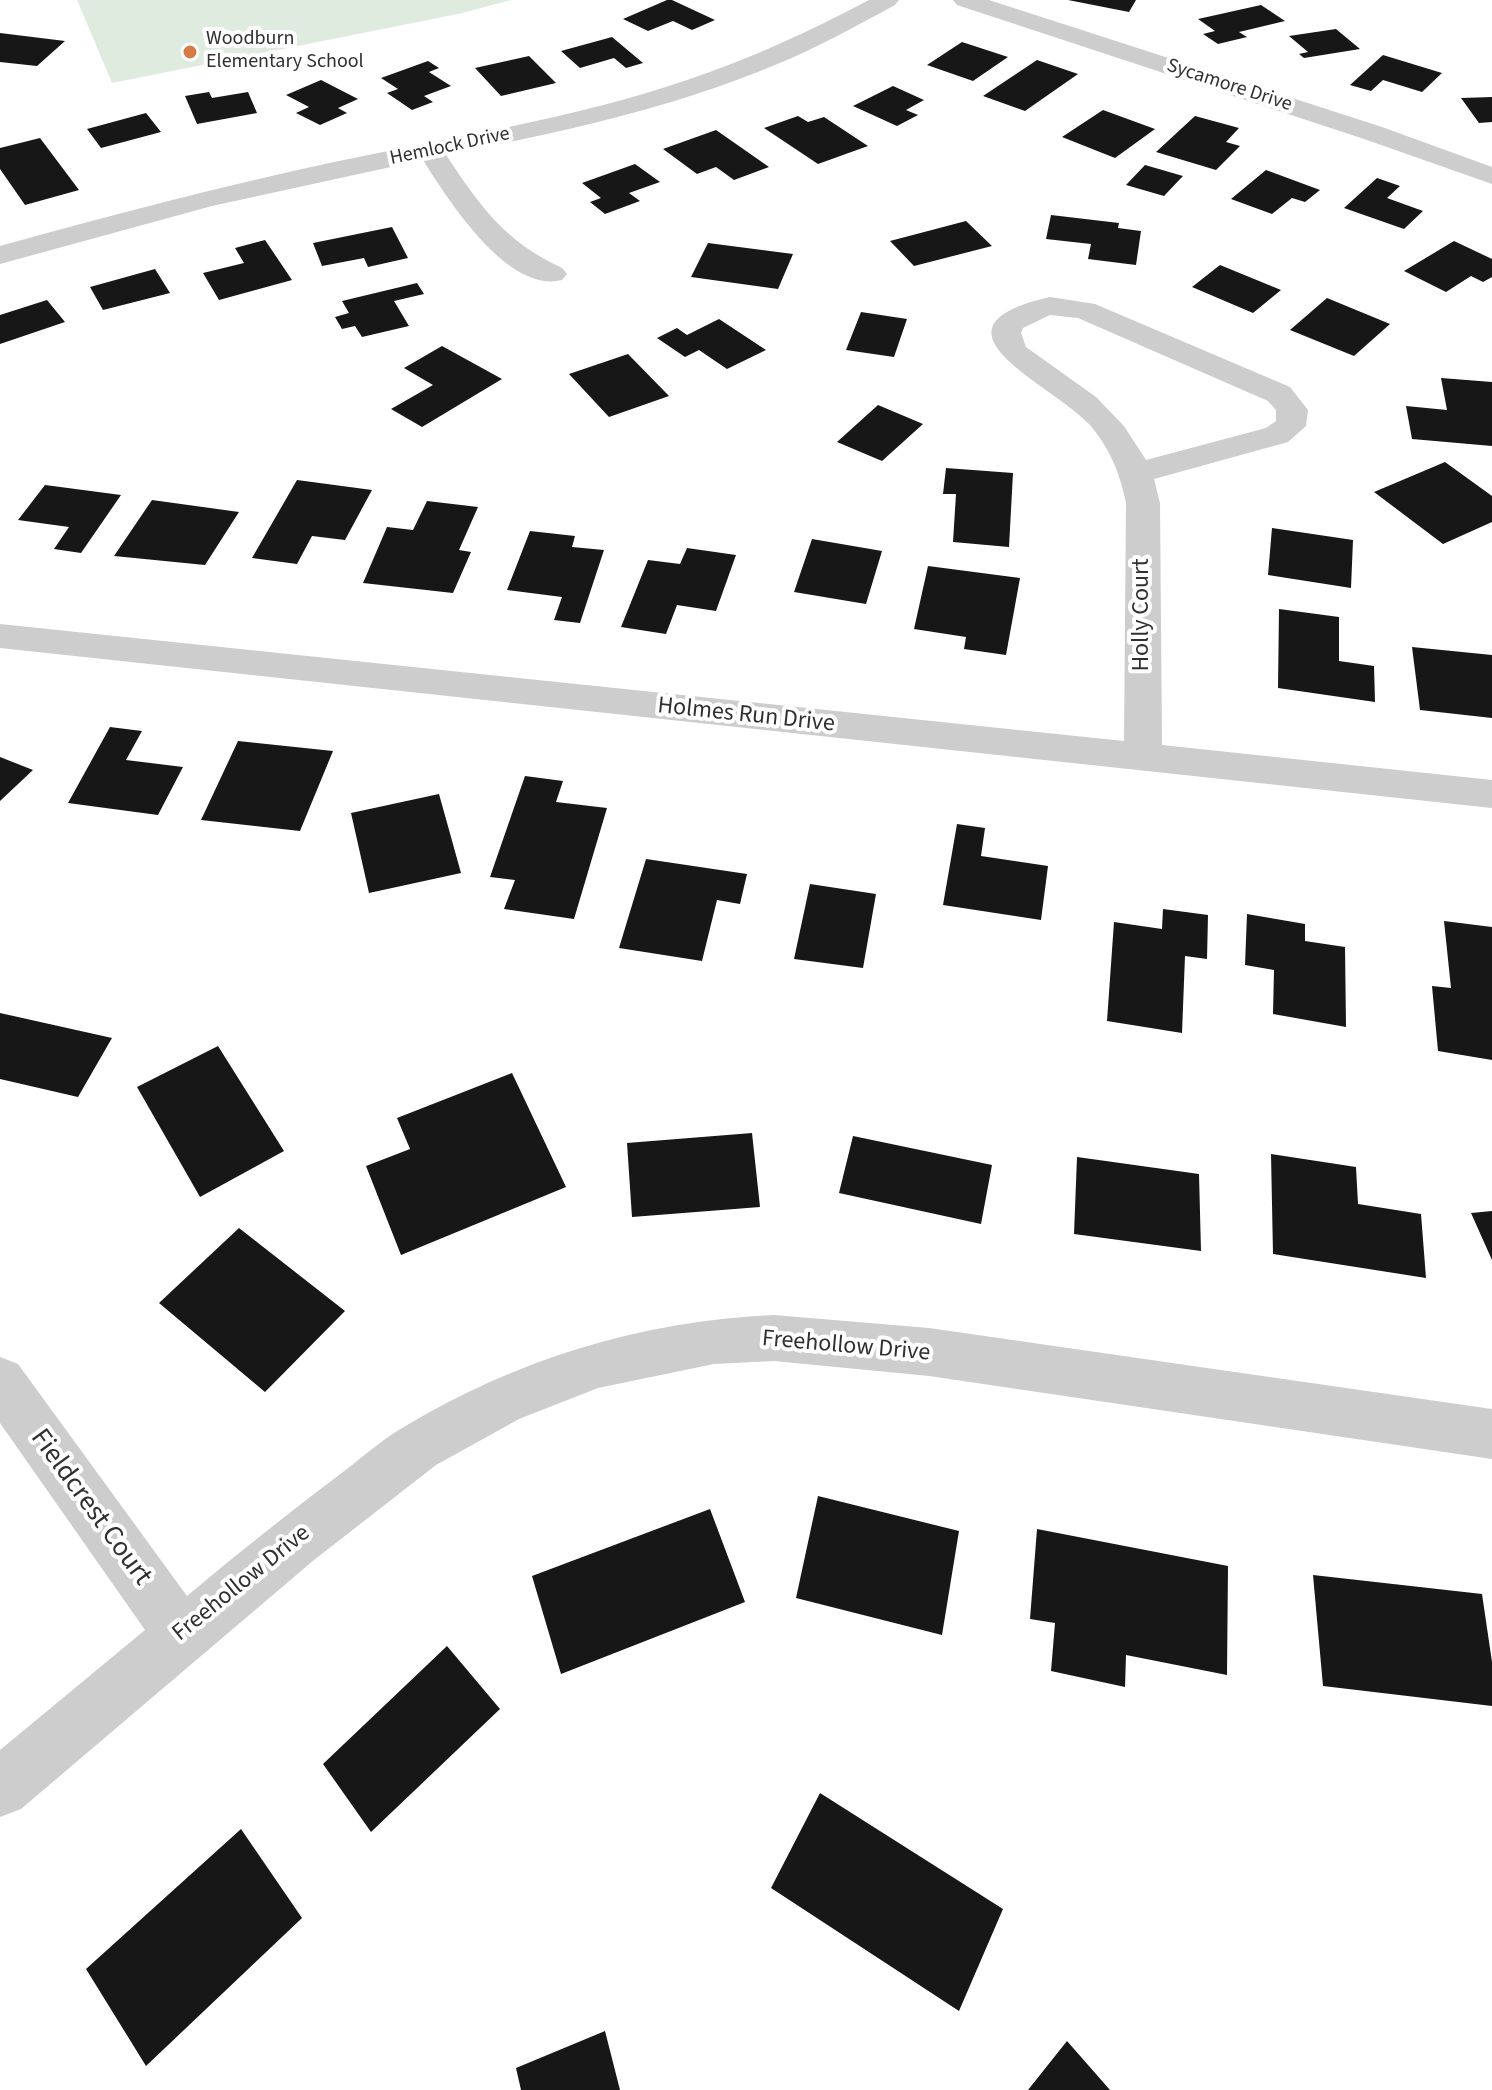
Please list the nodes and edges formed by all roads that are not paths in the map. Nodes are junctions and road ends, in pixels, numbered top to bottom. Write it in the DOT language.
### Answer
graph roads {
  1 [pos="887,0"];
  2 [pos="965,0"];
  3 [pos="430,151"];
  4 [pos="1492,176"];
  5 [pos="0,255"];
  6 [pos="552,274"];
  7 [pos="1136,473"];
  8 [pos="0,636"];
  9 [pos="1143,758"];
  10 [pos="1492,794"];
  11 [pos="0,1381"];
  12 [pos="1492,1434"];
  13 [pos="181,1634"];
  14 [pos="0,1788"];
  1 -- 3 [label="street, Hemlock Drive"];
  2 -- 4 [label="street, Sycamore Drive"];
  3 -- 5 [label="street, Hemlock Drive"];
  3 -- 6 [label="street"];
  7 -- 7 [label="street, Holly Court"];
  7 -- 9 [label="street, Holly Court"];
  8 -- 9 [label="street, Holmes Run Drive"];
  9 -- 10 [label="street, Holmes Run Drive"];
  11 -- 13 [label="street, Fieldcrest Court"];
  12 -- 13 [label="street, Freehollow Drive"];
  13 -- 14 [label="street, Freehollow Drive"];
}
